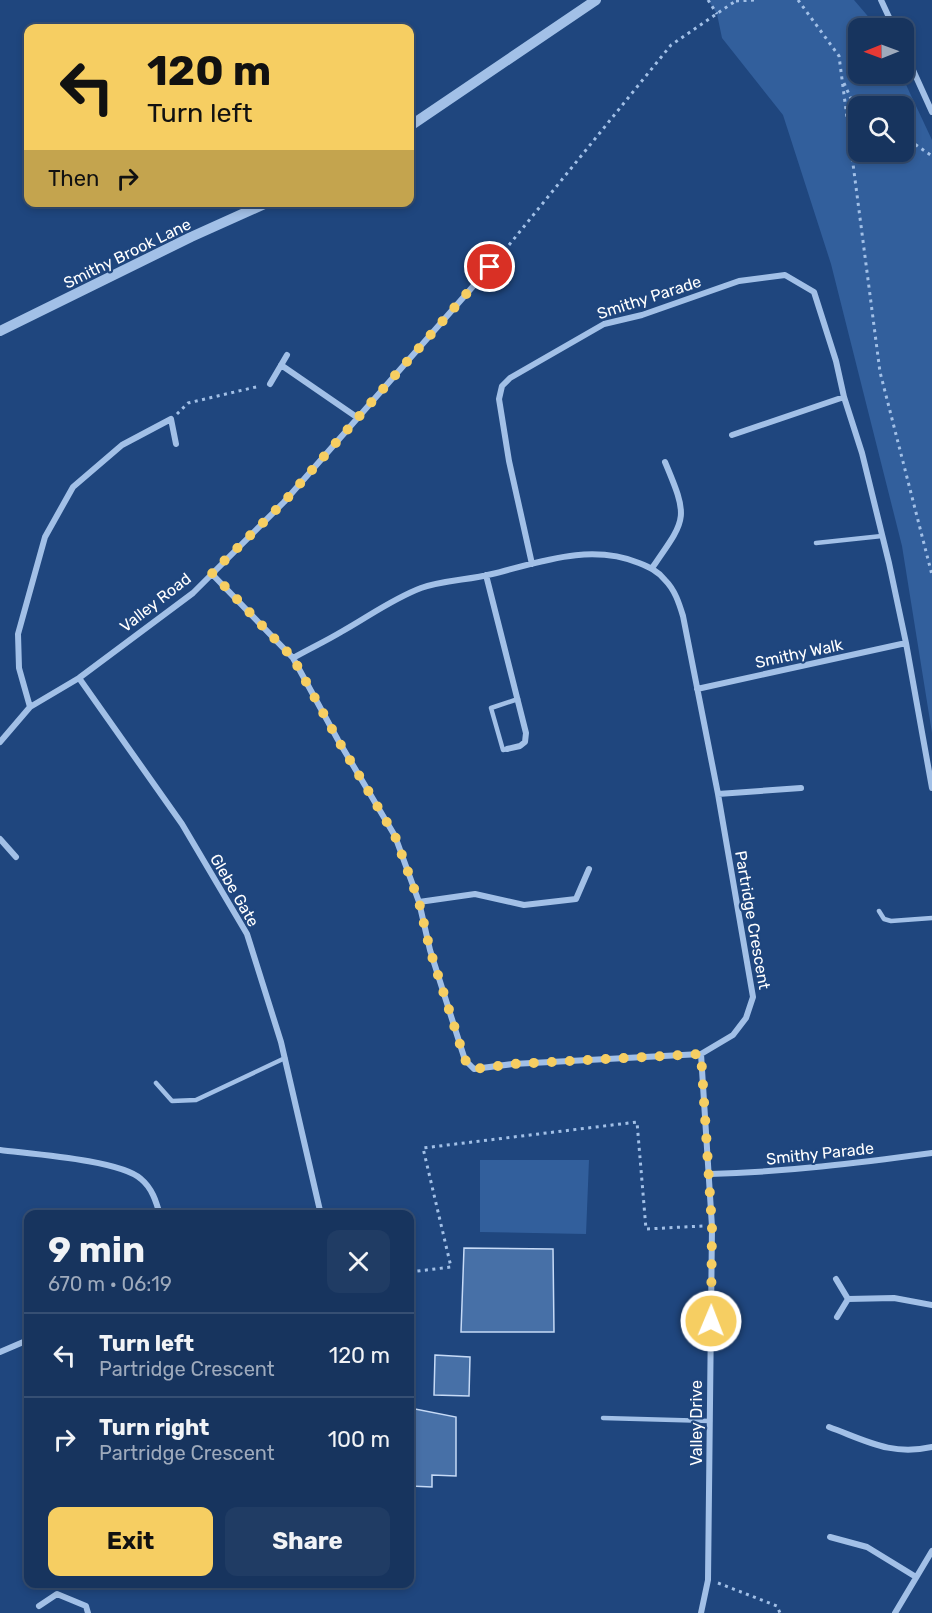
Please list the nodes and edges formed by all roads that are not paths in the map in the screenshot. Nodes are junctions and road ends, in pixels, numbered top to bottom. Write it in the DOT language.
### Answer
graph roads {
  1 [pos="596,0"];
  2 [pos="881,0"];
  3 [pos="889,18"];
  4 [pos="914,72"];
  5 [pos="932,112"];
  6 [pos="414,123"];
  7 [pos="258,207"];
  8 [pos="504,251"];
  9 [pos="0,331"];
  10 [pos="287,355"];
  11 [pos="281,365"];
  12 [pos="270,384"];
  13 [pos="844,397"];
  14 [pos="358,418"];
  15 [pos="732,435"];
  16 [pos="176,444"];
  17 [pos="665,462"];
  18 [pos="882,536"];
  19 [pos="816,543"];
  20 [pos="532,564"];
  21 [pos="652,568"];
  22 [pos="212,573"];
  23 [pos="486,575"];
  24 [pos="906,644"];
  25 [pos="293,658"];
  26 [pos="79,678"];
  27 [pos="697,689"];
  28 [pos="518,699"];
  29 [pos="30,707"];
  30 [pos="0,742"];
  31 [pos="507,749"];
  32 [pos="801,788"];
  33 [pos="932,788"];
  34 [pos="718,794"];
  35 [pos="0,839"];
  36 [pos="16,857"];
  37 [pos="589,869"];
  38 [pos="419,902"];
  39 [pos="879,911"];
  40 [pos="932,918"];
  41 [pos="701,1054"];
  42 [pos="285,1058"];
  43 [pos="156,1083"];
  44 [pos="0,1150"];
  45 [pos="932,1153"];
  46 [pos="710,1174"];
  47 [pos="158,1210"];
  48 [pos="320,1210"];
  49 [pos="836,1279"];
  50 [pos="848,1299"];
  51 [pos="932,1305"];
  52 [pos="837,1317"];
  53 [pos="24,1342"];
  54 [pos="0,1352"];
  55 [pos="603,1418"];
  56 [pos="710,1421"];
  57 [pos="830,1427"];
  58 [pos="932,1447"];
  59 [pos="830,1537"];
  60 [pos="932,1551"];
  61 [pos="916,1577"];
  62 [pos="39,1606"];
  63 [pos="88,1613"];
  64 [pos="701,1613"];
  65 [pos="895,1613"];
  1 -- 6 [label="street"];
  2 -- 3 [label="street"];
  4 -- 5 [label="street"];
  7 -- 9 [label="street, Smithy Brook Lane"];
  8 -- 14 [label="street, Valley Road"];
  10 -- 11 [label="street"];
  11 -- 12 [label="street"];
  11 -- 14 [label="street"];
  13 -- 15 [label="street"];
  13 -- 18 [label="street, Smithy Parade"];
  13 -- 20 [label="street, Smithy Parade"];
  14 -- 22 [label="street, Valley Road"];
  16 -- 29 [label="street"];
  17 -- 21 [label="street"];
  18 -- 19 [label="lane"];
  18 -- 24 [label="street, Smithy Parade"];
  20 -- 21 [label="street, Partridge Crescent"];
  20 -- 23 [label="street, Partridge Crescent"];
  21 -- 27 [label="street, Partridge Crescent"];
  22 -- 25 [label="street, Partridge Crescent"];
  22 -- 26 [label="street, Valley Road"];
  23 -- 25 [label="street, Partridge Crescent"];
  23 -- 28 [label="street"];
  24 -- 27 [label="street, Smithy Walk"];
  24 -- 33 [label="street, Smithy Parade"];
  25 -- 38 [label="street, Partridge Crescent"];
  26 -- 29 [label="street, Valley Road"];
  26 -- 42 [label="street, Glebe Gate"];
  27 -- 34 [label="street, Partridge Crescent"];
  28 -- 31 [label="street"];
  28 -- 31 [label="lane"];
  29 -- 30 [label="street, Valley Road"];
  32 -- 34 [label="street"];
  34 -- 41 [label="street, Partridge Crescent"];
  35 -- 36 [label="street"];
  37 -- 38 [label="street"];
  38 -- 41 [label="street, Partridge Crescent"];
  39 -- 40 [label="lane"];
  41 -- 46 [label="street, Valley Drive"];
  42 -- 43 [label="lane"];
  42 -- 48 [label="street, Glebe Gate"];
  44 -- 47 [label="street"];
  45 -- 46 [label="street, Smithy Parade"];
  46 -- 56 [label="street, Valley Drive"];
  49 -- 50 [label="street"];
  50 -- 51 [label="street"];
  50 -- 52 [label="street"];
  53 -- 54 [label="street"];
  55 -- 56 [label="lane"];
  56 -- 64 [label="street, Valley Drive"];
  57 -- 58 [label="street"];
  59 -- 61 [label="street"];
  60 -- 61 [label="street"];
  61 -- 65 [label="street"];
  62 -- 63 [label="street"];
}
